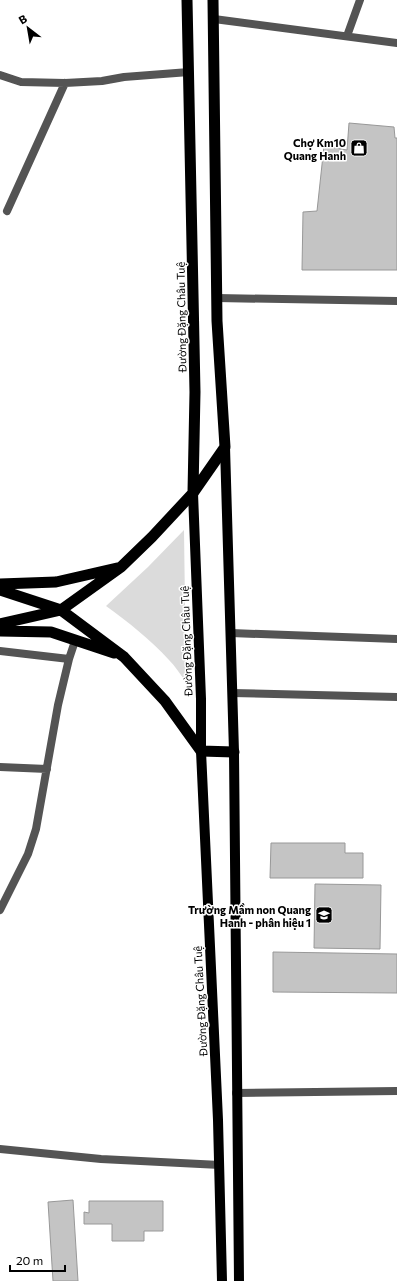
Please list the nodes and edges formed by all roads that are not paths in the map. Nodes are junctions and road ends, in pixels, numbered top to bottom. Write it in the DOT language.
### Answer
graph roads {
  1 [pos="187,0"];
  2 [pos="213,0"];
  3 [pos="360,0"];
  4 [pos="214,19"];
  5 [pos="347,36"];
  6 [pos="397,43"];
  7 [pos="189,72"];
  8 [pos="0,75"];
  9 [pos="65,83"];
  10 [pos="7,211"];
  11 [pos="217,298"];
  12 [pos="397,301"];
  13 [pos="224,446"];
  14 [pos="192,492"];
  15 [pos="121,567"];
  16 [pos="0,584"];
  17 [pos="0,590"];
  18 [pos="61,610"];
  19 [pos="0,624"];
  20 [pos="0,631"];
  21 [pos="231,633"];
  22 [pos="397,639"];
  23 [pos="75,641"];
  24 [pos="0,652"];
  25 [pos="124,657"];
  26 [pos="69,659"];
  27 [pos="232,693"];
  28 [pos="397,697"];
  29 [pos="202,751"];
  30 [pos="234,752"];
  31 [pos="0,767"];
  32 [pos="46,769"];
  33 [pos="0,910"];
  34 [pos="397,1091"];
  35 [pos="236,1093"];
  36 [pos="236,1117"];
  37 [pos="218,1120"];
  38 [pos="0,1150"];
  39 [pos="220,1165"];
  40 [pos="222,1281"];
  41 [pos="238,1281"];
  1 -- 7 [label="highway, Đường Đặng Châu Tuệ"];
  2 -- 4 [label="highway"];
  3 -- 5 [label="street"];
  4 -- 5 [label="street"];
  4 -- 11 [label="highway"];
  5 -- 6 [label="street"];
  7 -- 9 [label="street"];
  7 -- 14 [label="highway, Đường Đặng Châu Tuệ"];
  8 -- 9 [label="street"];
  9 -- 10 [label="street"];
  11 -- 12 [label="street"];
  11 -- 13 [label="highway"];
  13 -- 14 [label="highway"];
  13 -- 21 [label="main road"];
  14 -- 15 [label="highway"];
  14 -- 29 [label="main road, Đường Đặng Châu Tuệ"];
  15 -- 16 [label="highway"];
  15 -- 18 [label="highway"];
  17 -- 18 [label="highway"];
  18 -- 19 [label="highway"];
  18 -- 25 [label="highway"];
  20 -- 23 [label="highway"];
  21 -- 22 [label="street"];
  21 -- 27 [label="main road"];
  23 -- 25 [label="highway"];
  23 -- 26 [label="street"];
  24 -- 26 [label="street"];
  25 -- 29 [label="highway"];
  26 -- 32 [label="street"];
  27 -- 28 [label="street"];
  27 -- 30 [label="main road"];
  29 -- 30 [label="highway"];
  29 -- 37 [label="main road, Đường Đặng Châu Tuệ"];
  30 -- 35 [label="main road"];
  31 -- 32 [label="street"];
  32 -- 33 [label="street"];
  34 -- 35 [label="street"];
  35 -- 36 [label="main road"];
  36 -- 37 [label="main road"];
  36 -- 41 [label="main road"];
  37 -- 39 [label="main road, Đường Đặng Châu Tuệ"];
  38 -- 39 [label="street"];
  39 -- 40 [label="main road, Đường Đặng Châu Tuệ"];
}
